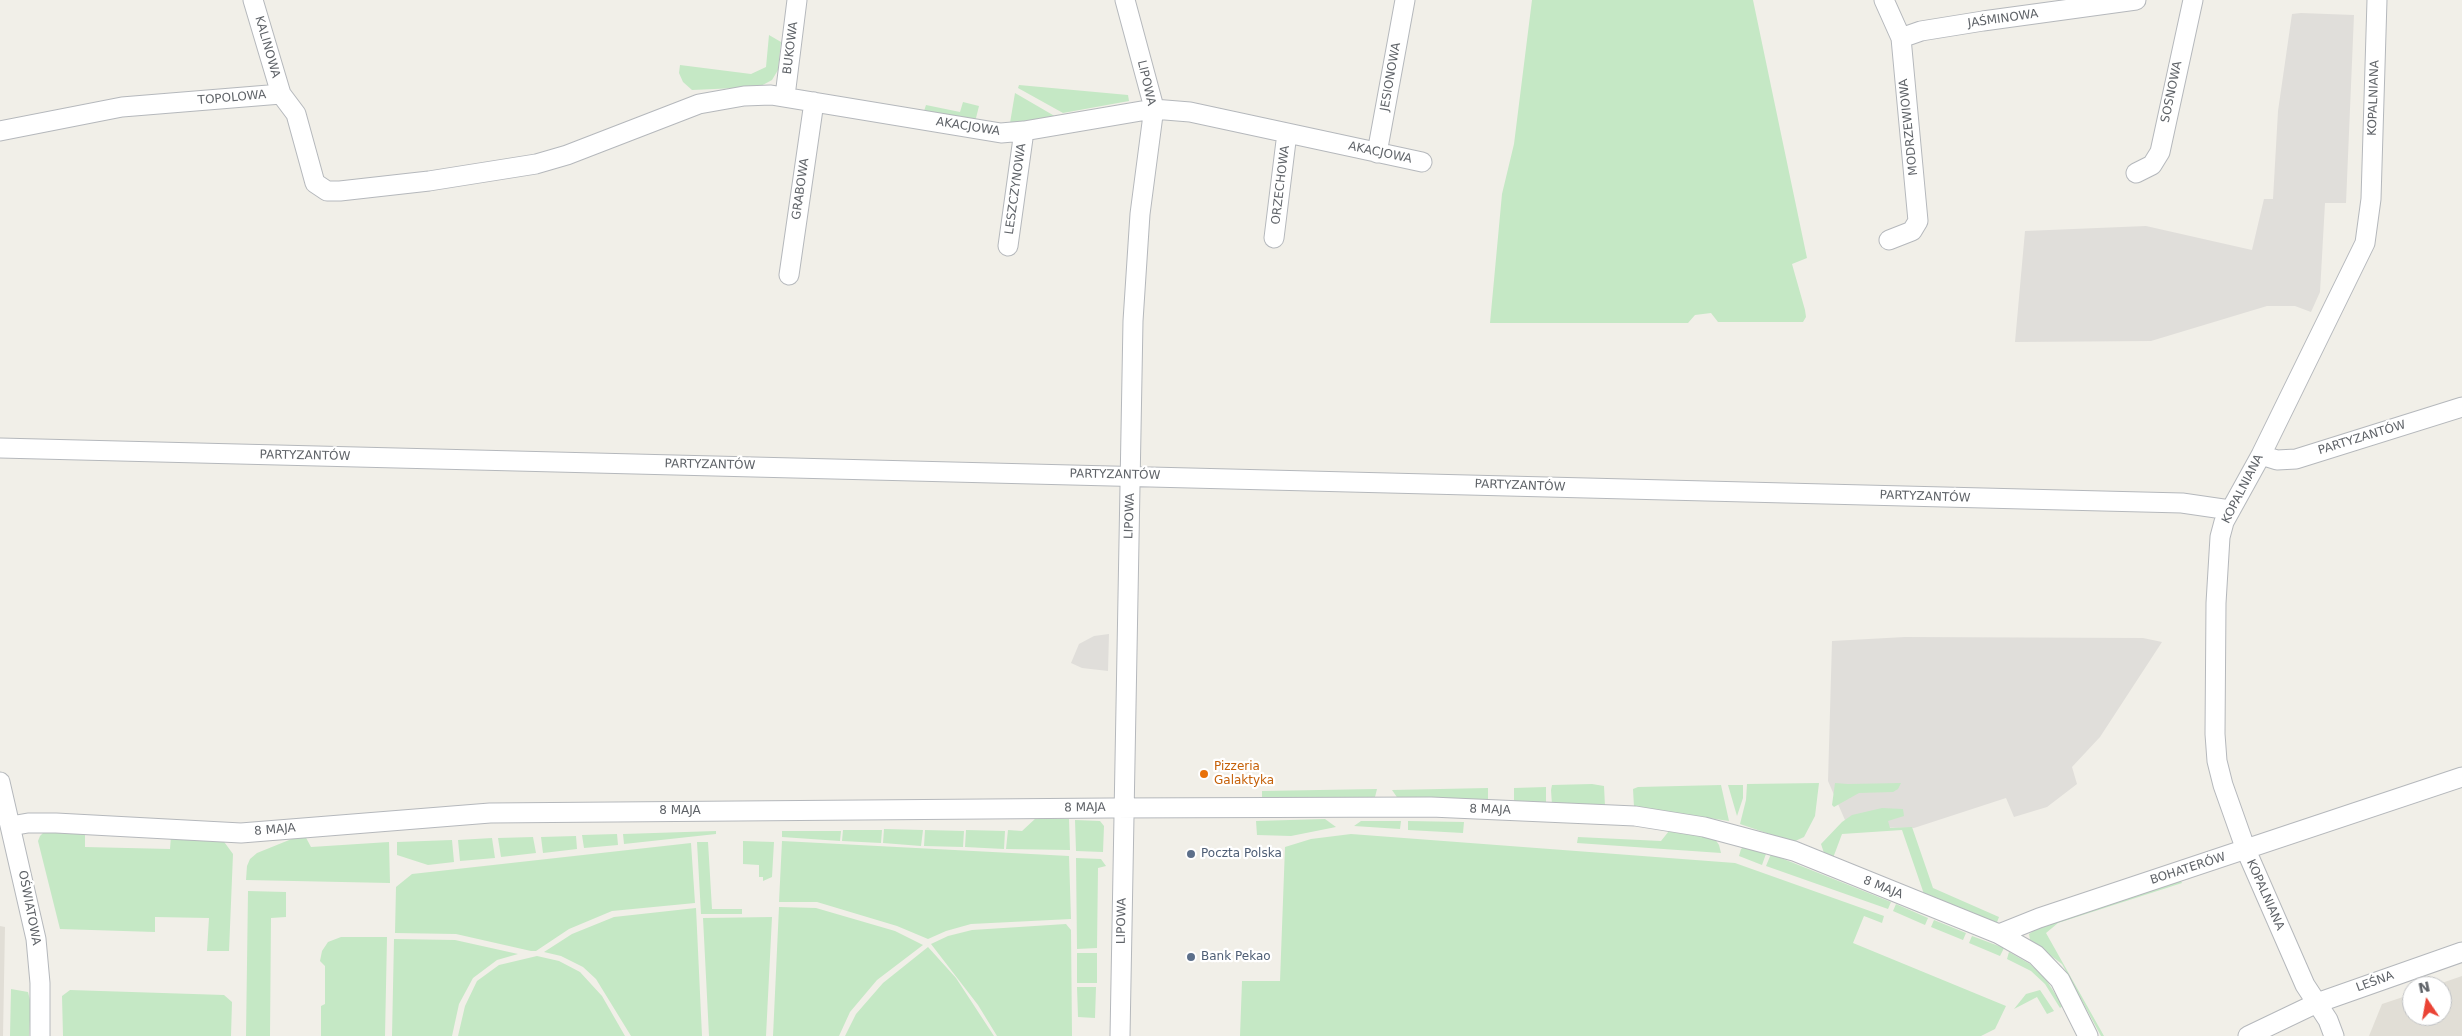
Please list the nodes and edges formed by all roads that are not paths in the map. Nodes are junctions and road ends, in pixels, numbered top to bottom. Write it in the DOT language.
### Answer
graph roads {
  1 [pos="253,0"];
  2 [pos="797,0"];
  3 [pos="1125,0"];
  4 [pos="1405,0"];
  5 [pos="1884,0"];
  6 [pos="2136,0"];
  7 [pos="2193,0"];
  8 [pos="2377,0"];
  9 [pos="1900,38"];
  10 [pos="281,94"];
  11 [pos="785,96"];
  12 [pos="814,102"];
  13 [pos="1153,109"];
  14 [pos="0,131"];
  15 [pos="1024,131"];
  16 [pos="1287,133"];
  17 [pos="578,151"];
  18 [pos="1377,153"];
  19 [pos="1422,162"];
  20 [pos="2136,173"];
  21 [pos="1274,238"];
  22 [pos="1889,240"];
  23 [pos="1008,246"];
  24 [pos="789,275"];
  25 [pos="2462,406"];
  26 [pos="0,448"];
  27 [pos="2261,455"];
  28 [pos="1131,476"];
  29 [pos="2230,510"];
  30 [pos="2462,777"];
  31 [pos="0,782"];
  32 [pos="1124,808"];
  33 [pos="11,826"];
  34 [pos="2246,850"];
  35 [pos="1999,934"];
  36 [pos="2462,952"];
  37 [pos="2317,1003"];
  38 [pos="40,1036"];
  39 [pos="1120,1036"];
  40 [pos="2088,1036"];
  41 [pos="2248,1036"];
  42 [pos="2334,1036"];
  1 -- 10 [label="street, KALINOWA"];
  2 -- 11 [label="street, BUKOWA"];
  3 -- 13 [label="street, LIPOWA"];
  4 -- 18 [label="street, JESIONOWA"];
  5 -- 9 [label="street, MODRZEWIOWA"];
  6 -- 9 [label="street, JAŚMINOWA"];
  7 -- 20 [label="street, SOSNOWA"];
  8 -- 27 [label="street, KOPALNIANA"];
  9 -- 22 [label="street, MODRZEWIOWA"];
  10 -- 14 [label="street, TOPOLOWA"];
  10 -- 17 [label="street, TOPOLOWA"];
  11 -- 12 [label="street, AKACJOWA"];
  11 -- 17 [label="street, AKACJOWA"];
  12 -- 15 [label="street, AKACJOWA"];
  12 -- 24 [label="street, GRABOWA"];
  13 -- 15 [label="street, AKACJOWA"];
  13 -- 16 [label="street, AKACJOWA"];
  13 -- 28 [label="street, LIPOWA"];
  15 -- 23 [label="street, LESZCZYNOWA"];
  16 -- 18 [label="street, AKACJOWA"];
  16 -- 21 [label="street, ORZECHOWA"];
  18 -- 19 [label="street, AKACJOWA"];
  25 -- 27 [label="street, PARTYZANTÓW"];
  26 -- 28 [label="street, PARTYZANTÓW"];
  27 -- 29 [label="street, KOPALNIANA"];
  28 -- 29 [label="street, PARTYZANTÓW"];
  28 -- 32 [label="street, LIPOWA"];
  29 -- 34 [label="street, KOPALNIANA"];
  30 -- 34 [label="street, BOHATERÓW"];
  31 -- 33 [label="street, OŚWIATOWA"];
  32 -- 33 [label="street, 8 MAJA"];
  32 -- 35 [label="street, 8 MAJA"];
  32 -- 39 [label="street, LIPOWA"];
  33 -- 38 [label="street, OŚWIATOWA"];
  34 -- 35 [label="street, BOHATERÓW"];
  34 -- 37 [label="street, KOPALNIANA"];
  35 -- 40 [label="street, 8 MAJA"];
  36 -- 37 [label="street, LEŚNA"];
  37 -- 41 [label="street, LEŚNA"];
  37 -- 42 [label="street, KOPALNIANA"];
}
